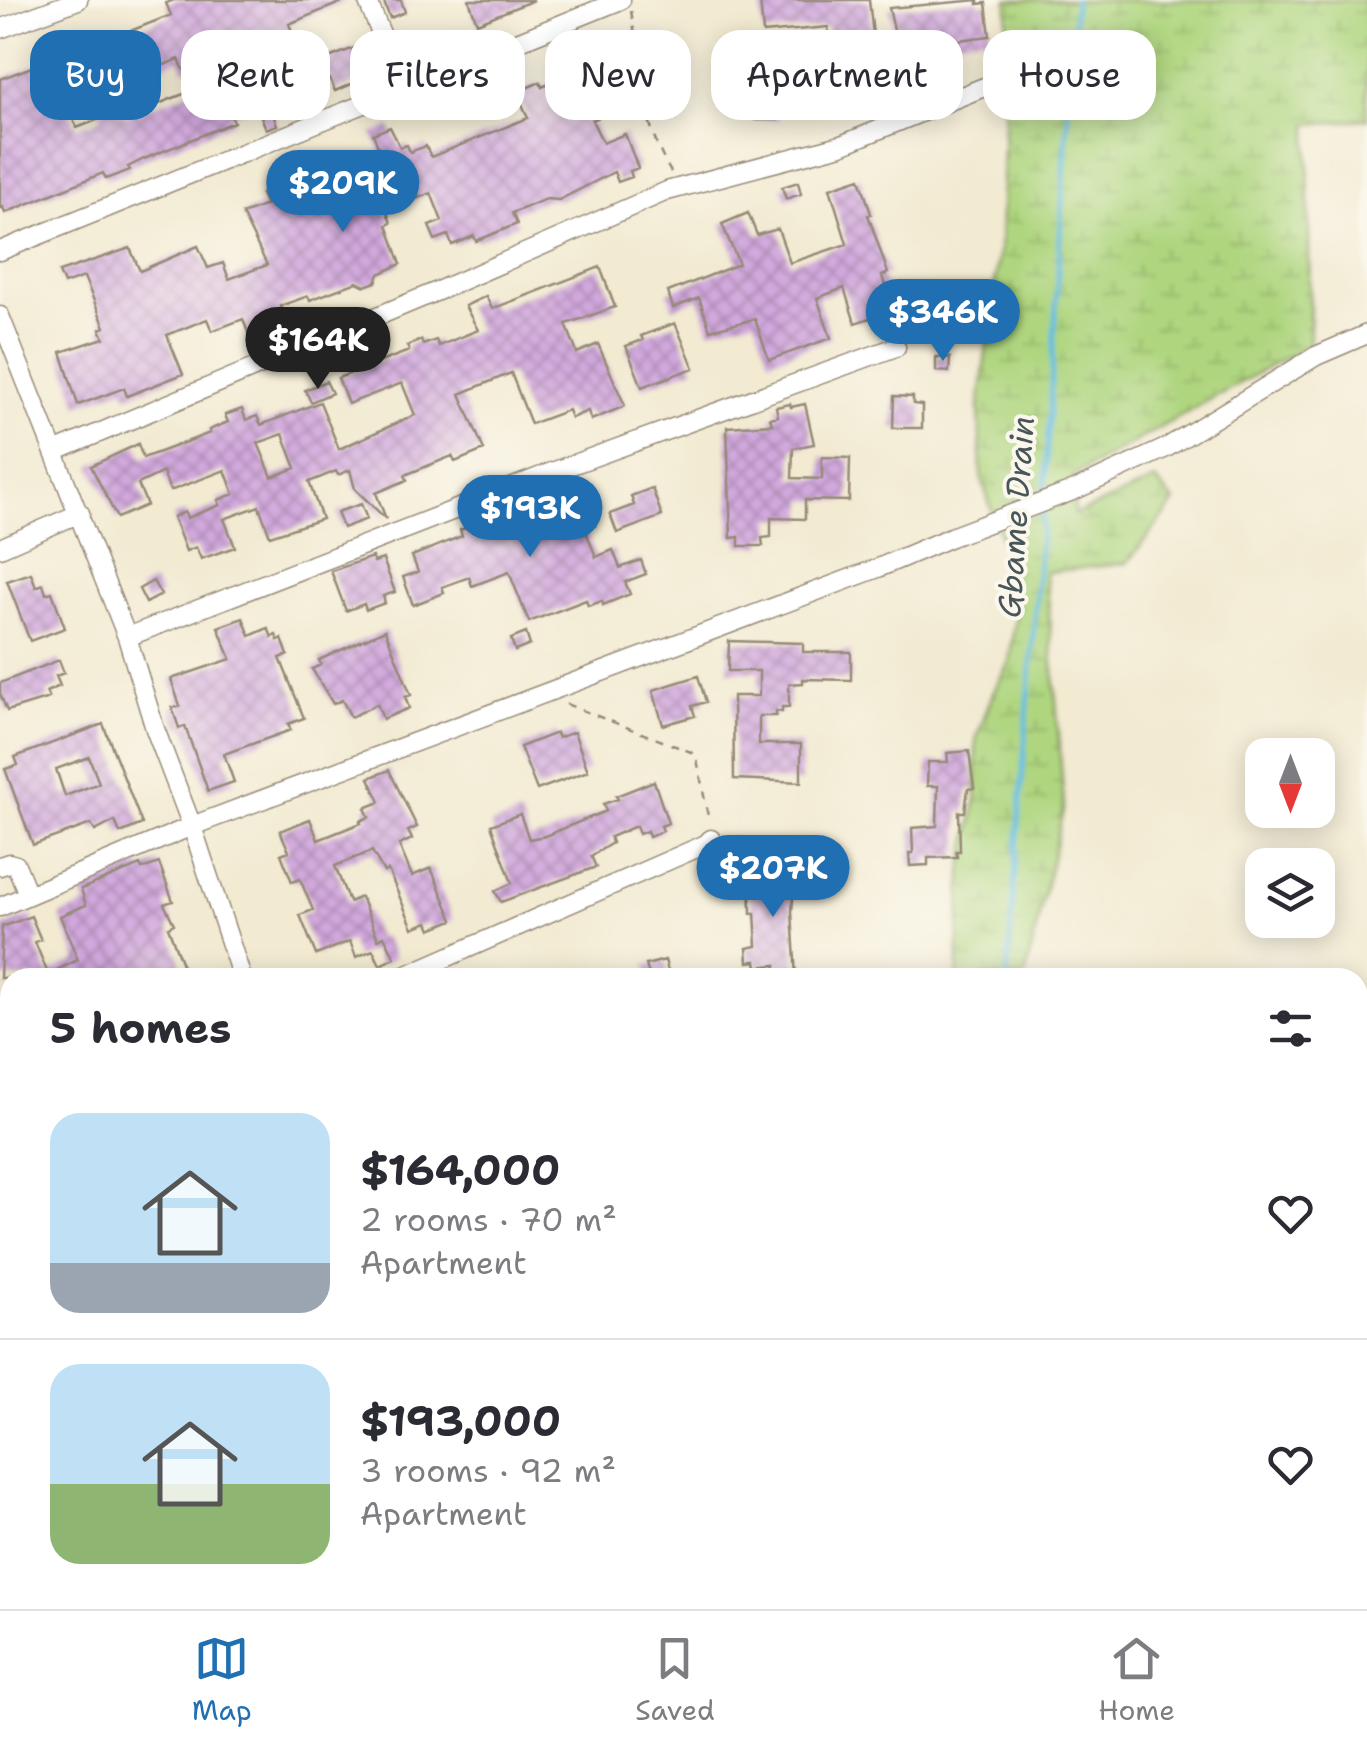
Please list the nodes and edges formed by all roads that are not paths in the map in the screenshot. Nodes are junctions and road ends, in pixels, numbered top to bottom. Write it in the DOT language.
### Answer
graph roads {
  1 [pos="78,0"];
  2 [pos="367,0"];
  3 [pos="621,0"];
  4 [pos="0,30"];
  5 [pos="380,30"];
  6 [pos="525,39"];
  7 [pos="983,87"];
  8 [pos="350,110"];
  9 [pos="0,251"];
  10 [pos="0,316"];
  11 [pos="1367,334"];
  12 [pos="896,347"];
  13 [pos="56,450"];
  14 [pos="80,514"];
  15 [pos="0,548"];
  16 [pos="126,637"];
  17 [pos="192,826"];
  18 [pos="711,838"];
  19 [pos="0,866"];
  20 [pos="28,894"];
  21 [pos="0,906"];
  22 [pos="239,968"];
  23 [pos="424,968"];
  1 -- 4 [label="street"];
  2 -- 5 [label="street"];
  3 -- 6 [label="street"];
  7 -- 13 [label="street"];
  8 -- 9 [label="street"];
  10 -- 13 [label="street"];
  11 -- 17 [label="street"];
  12 -- 16 [label="street"];
  13 -- 14 [label="street"];
  14 -- 15 [label="street"];
  14 -- 16 [label="street"];
  16 -- 17 [label="street"];
  17 -- 20 [label="street"];
  17 -- 22 [label="street"];
  18 -- 23 [label="street"];
  19 -- 20 [label="street"];
  20 -- 21 [label="street"];
}
